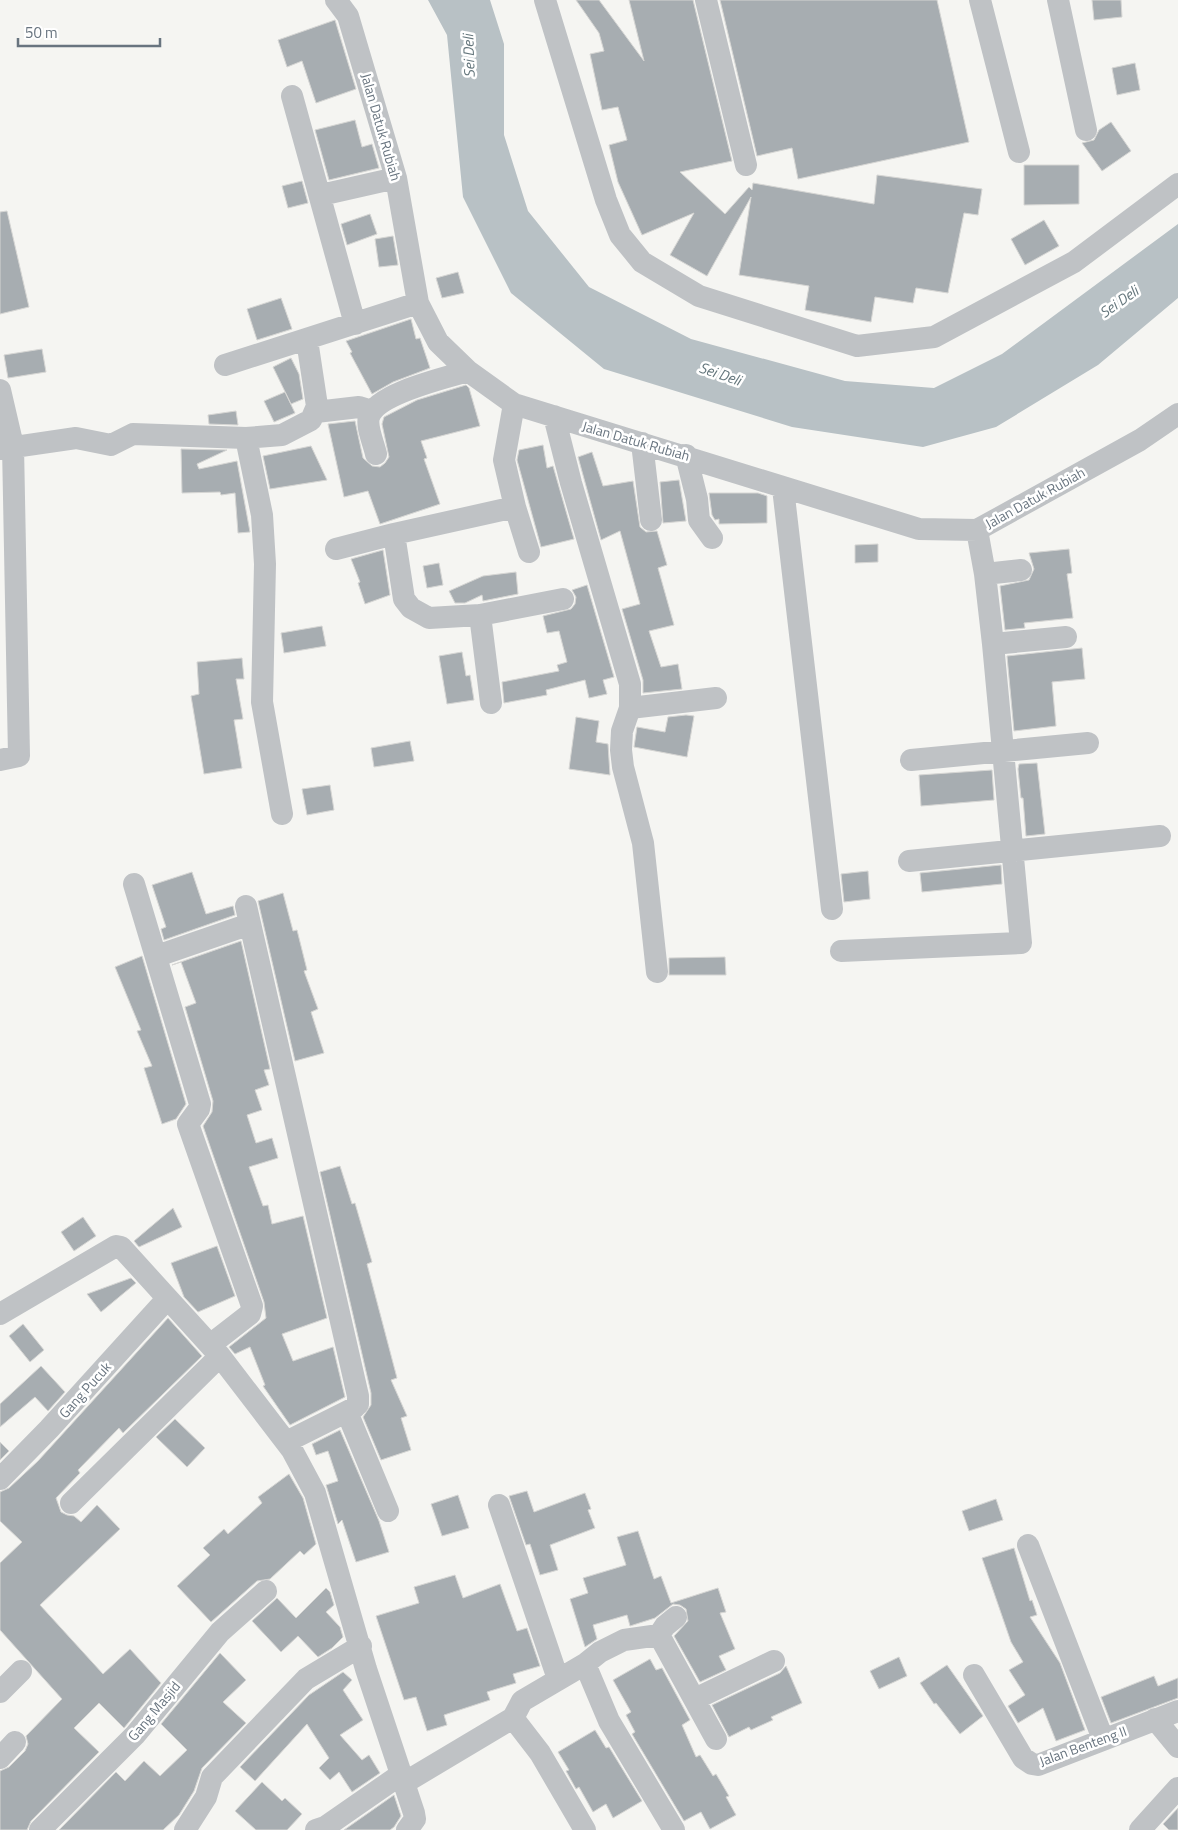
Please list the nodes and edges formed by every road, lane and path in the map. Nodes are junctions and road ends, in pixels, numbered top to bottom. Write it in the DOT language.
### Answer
graph roads {
  1 [pos="336,0"];
  2 [pos="545,0"];
  3 [pos="706,0"];
  4 [pos="980,0"];
  5 [pos="1058,0"];
  6 [pos="292,96"];
  7 [pos="1086,130"];
  8 [pos="1019,152"];
  9 [pos="746,164"];
  10 [pos="396,178"];
  11 [pos="1178,184"];
  12 [pos="321,195"];
  13 [pos="418,303"];
  14 [pos="355,324"];
  15 [pos="307,340"];
  16 [pos="224,365"];
  17 [pos="468,371"];
  18 [pos="0,390"];
  19 [pos="514,404"];
  20 [pos="372,411"];
  21 [pos="316,412"];
  22 [pos="1178,414"];
  23 [pos="554,416"];
  24 [pos="246,438"];
  25 [pos="642,443"];
  26 [pos="6,447"];
  27 [pos="376,454"];
  28 [pos="686,455"];
  29 [pos="783,488"];
  30 [pos="515,507"];
  31 [pos="651,520"];
  32 [pos="977,530"];
  33 [pos="394,534"];
  34 [pos="712,538"];
  35 [pos="336,549"];
  36 [pos="529,552"];
  37 [pos="1021,570"];
  38 [pos="985,574"];
  39 [pos="563,598"];
  40 [pos="480,615"];
  41 [pos="1066,637"];
  42 [pos="993,644"];
  43 [pos="716,698"];
  44 [pos="491,703"];
  45 [pos="630,708"];
  46 [pos="1088,743"];
  47 [pos="1004,751"];
  48 [pos="0,760"];
  49 [pos="911,760"];
  50 [pos="282,814"];
  51 [pos="1160,836"];
  52 [pos="1014,850"];
  53 [pos="909,861"];
  54 [pos="134,884"];
  55 [pos="832,909"];
  56 [pos="841,951"];
  57 [pos="157,956"];
  58 [pos="658,972"];
  59 [pos="167,1299"];
  60 [pos="0,1314"];
  61 [pos="215,1350"];
  62 [pos="348,1412"];
  63 [pos="286,1442"];
  64 [pos="0,1479"];
  65 [pos="71,1502"];
  66 [pos="498,1505"];
  67 [pos="388,1511"];
  68 [pos="1028,1545"];
  69 [pos="266,1591"];
  70 [pos="676,1617"];
  71 [pos="659,1635"];
  72 [pos="361,1646"];
  73 [pos="774,1661"];
  74 [pos="585,1664"];
  75 [pos="21,1671"];
  76 [pos="974,1675"];
  77 [pos="558,1679"];
  78 [pos="0,1692"];
  79 [pos="695,1698"];
  80 [pos="1178,1711"];
  81 [pos="513,1718"];
  82 [pos="1156,1719"];
  83 [pos="716,1739"];
  84 [pos="1102,1739"];
  85 [pos="1178,1746"];
  86 [pos="402,1779"];
  87 [pos="1178,1788"];
  88 [pos="307,1828"];
  89 [pos="40,1830"];
  90 [pos="185,1830"];
  91 [pos="407,1830"];
  92 [pos="585,1830"];
  93 [pos="674,1830"];
  94 [pos="1140,1830"];
  1 -- 10 [label="street, Jalan Datuk Rubiah"];
  2 -- 11 [label="street"];
  3 -- 9 [label="street"];
  4 -- 8 [label="street"];
  5 -- 7 [label="street"];
  6 -- 12 [label="street"];
  10 -- 12 [label="street"];
  10 -- 13 [label="street, Jalan Datuk Rubiah"];
  12 -- 14 [label="street"];
  13 -- 14 [label="street"];
  13 -- 17 [label="street, Jalan Datuk Rubiah"];
  14 -- 15 [label="street"];
  15 -- 16 [label="street"];
  15 -- 21 [label="street"];
  17 -- 19 [label="street, Jalan Datuk Rubiah"];
  17 -- 20 [label="street"];
  18 -- 26 [label="street"];
  19 -- 23 [label="street, Jalan Datuk Rubiah"];
  19 -- 30 [label="street"];
  20 -- 21 [label="street"];
  20 -- 27 [label="street"];
  21 -- 24 [label="street"];
  22 -- 32 [label="street, Jalan Datuk Rubiah"];
  23 -- 25 [label="street, Jalan Datuk Rubiah"];
  23 -- 45 [label="street"];
  24 -- 26 [label="street"];
  24 -- 50 [label="street"];
  25 -- 28 [label="street, Jalan Datuk Rubiah"];
  25 -- 31 [label="street"];
  26 -- 48 [label="street"];
  28 -- 29 [label="street, Jalan Datuk Rubiah"];
  28 -- 34 [label="street"];
  29 -- 32 [label="street, Jalan Datuk Rubiah"];
  29 -- 55 [label="street"];
  30 -- 33 [label="street"];
  30 -- 36 [label="street"];
  32 -- 38 [label="street"];
  33 -- 35 [label="street"];
  33 -- 40 [label="street"];
  37 -- 38 [label="street"];
  38 -- 42 [label="street"];
  39 -- 40 [label="street"];
  40 -- 44 [label="street"];
  41 -- 42 [label="street"];
  42 -- 47 [label="street"];
  43 -- 45 [label="street"];
  45 -- 58 [label="street"];
  46 -- 47 [label="street"];
  47 -- 49 [label="street"];
  47 -- 52 [label="street"];
  51 -- 52 [label="street"];
  52 -- 53 [label="street"];
  52 -- 56 [label="street"];
  54 -- 57 [label="street"];
  57 -- 61 [label="street"];
  57 -- 62 [label="street"];
  59 -- 60 [label="street"];
  59 -- 61 [label="street"];
  59 -- 64 [label="street, Gang Pucuk"];
  61 -- 63 [label="street"];
  61 -- 65 [label="street"];
  62 -- 63 [label="street"];
  62 -- 67 [label="street"];
  63 -- 72 [label="street"];
  66 -- 77 [label="street"];
  68 -- 84 [label="street"];
  69 -- 89 [label="street, Gang Masjid"];
  70 -- 71 [label="street"];
  71 -- 74 [label="street"];
  71 -- 79 [label="street"];
  72 -- 86 [label="street"];
  72 -- 90 [label="street"];
  73 -- 79 [label="street"];
  74 -- 77 [label="street"];
  74 -- 93 [label="street"];
  75 -- 78 [label="street"];
  76 -- 84 [label="street, Jalan Benteng II"];
  77 -- 81 [label="street"];
  79 -- 83 [label="street"];
  80 -- 82 [label="street, Jalan Benteng II"];
  81 -- 86 [label="street"];
  81 -- 92 [label="street"];
  82 -- 84 [label="street, Jalan Benteng II"];
  82 -- 85 [label="street"];
  86 -- 88 [label="street"];
  86 -- 91 [label="street"];
  87 -- 94 [label="street"];
}
